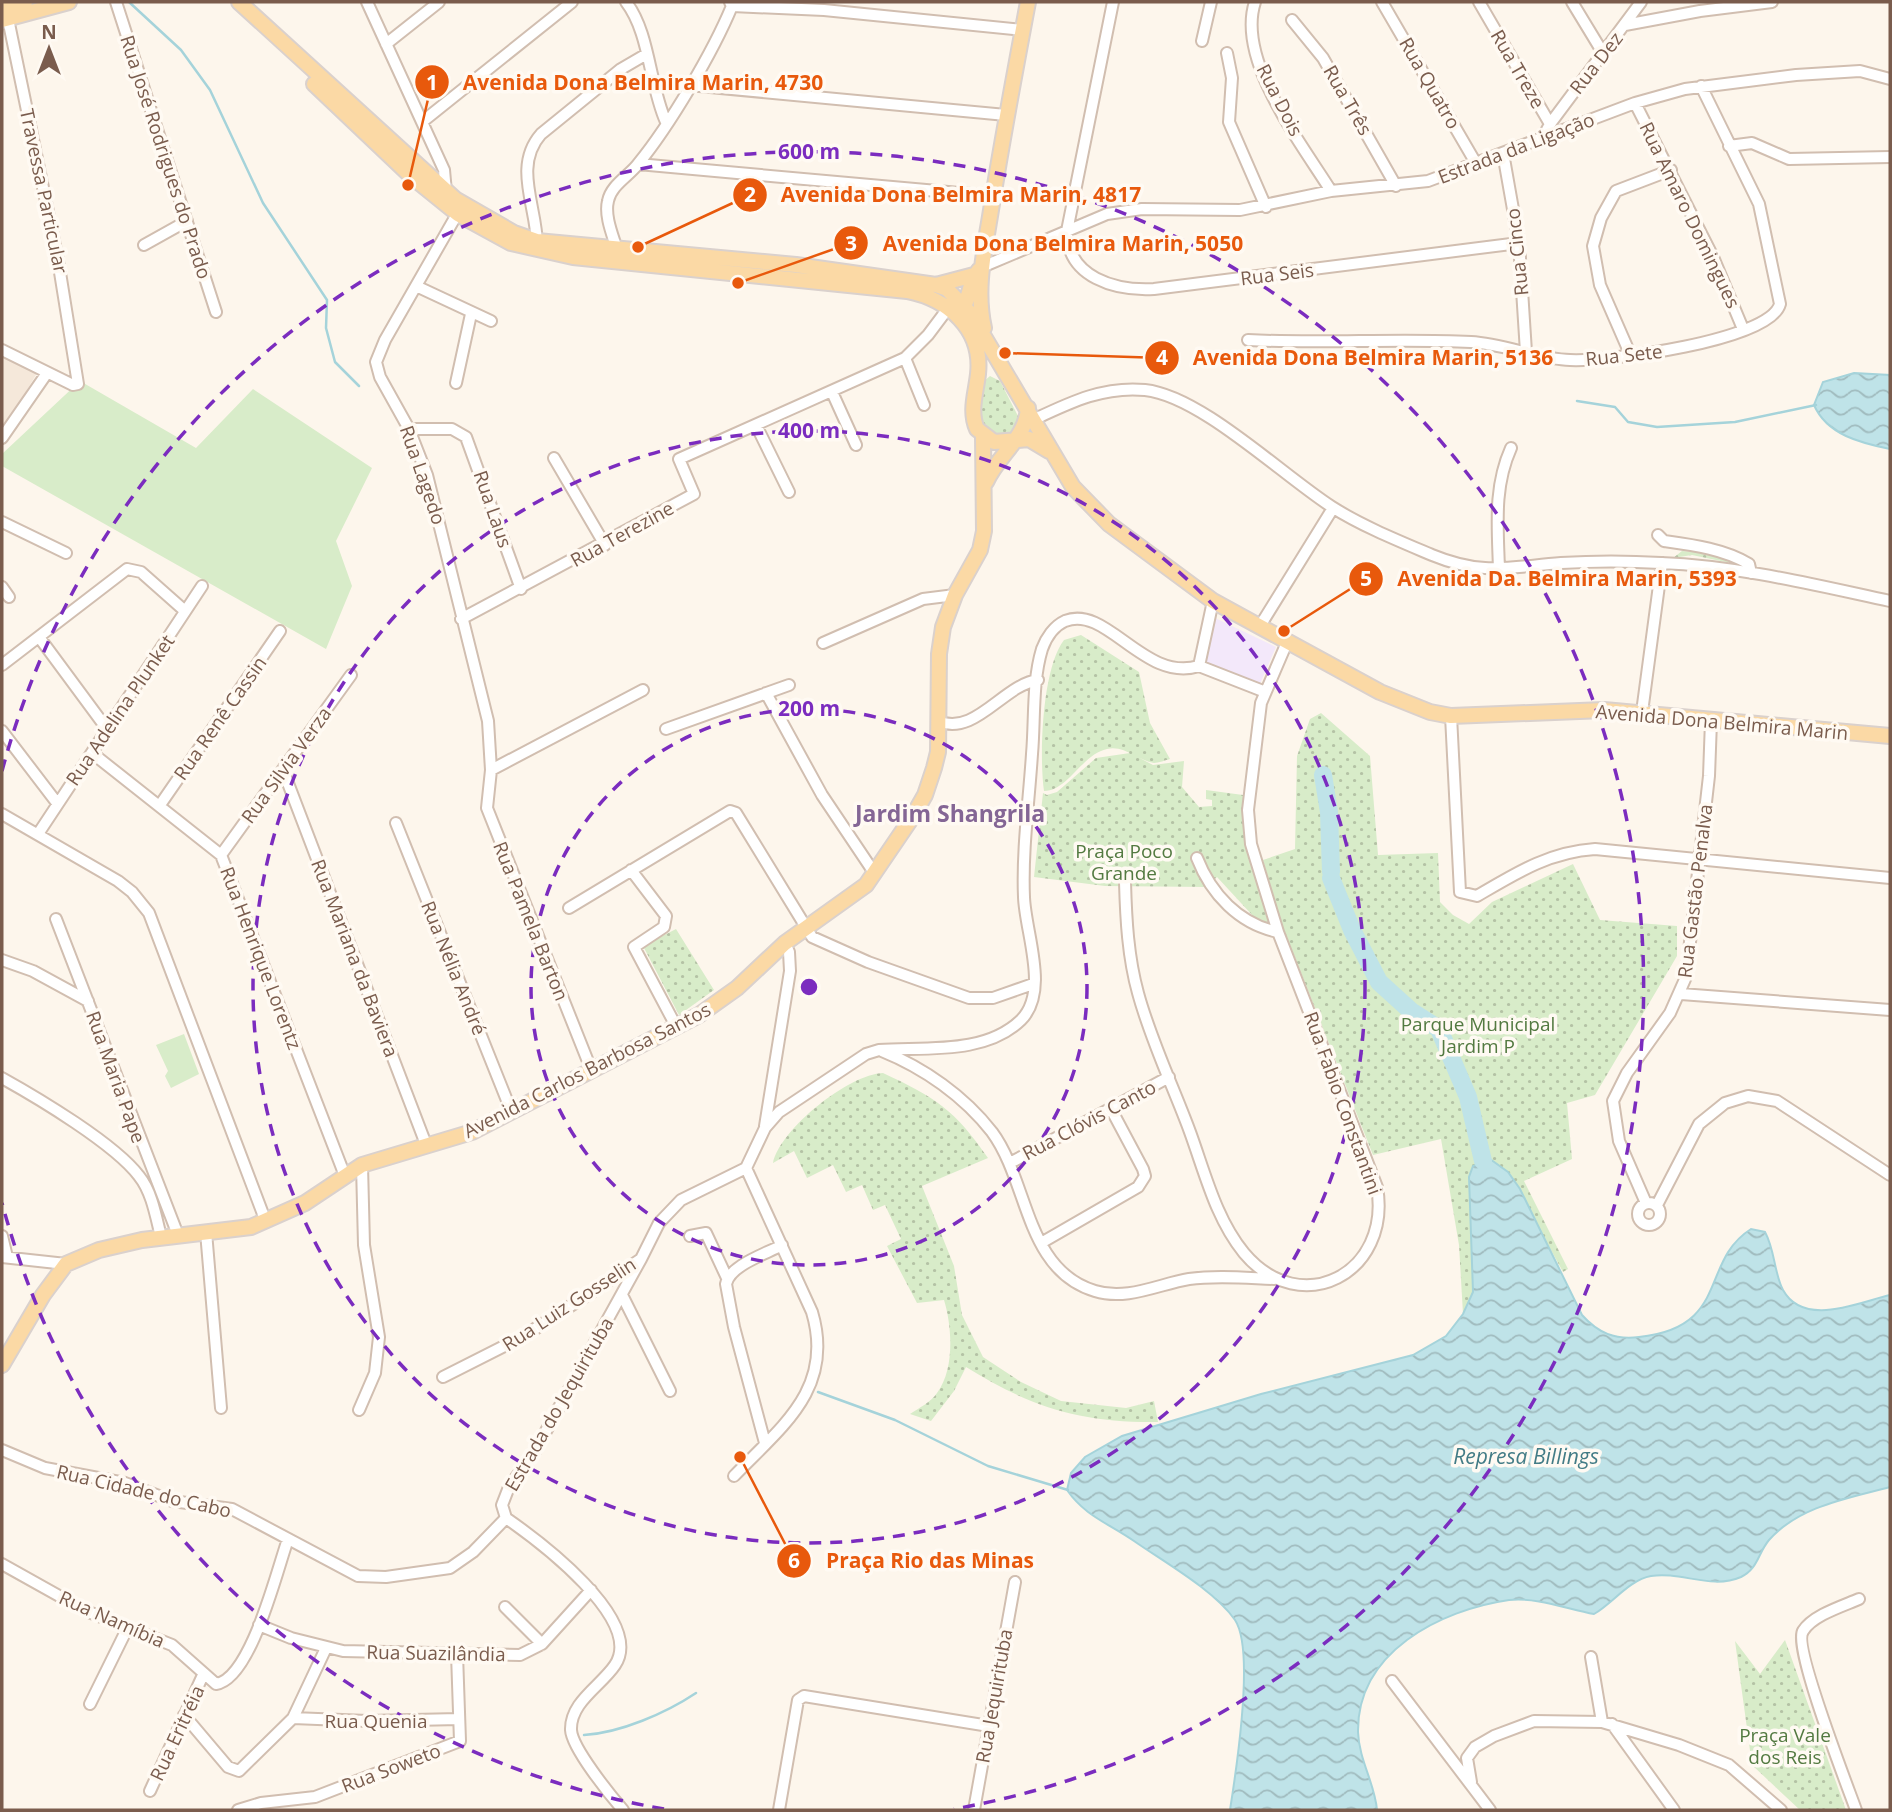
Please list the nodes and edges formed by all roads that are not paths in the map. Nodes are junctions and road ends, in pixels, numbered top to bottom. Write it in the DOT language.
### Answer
graph roads {
  1 [pos="25,2"];
  2 [pos="69,2"];
  3 [pos="116,2"];
  4 [pos="225,2"];
  5 [pos="239,2"];
  6 [pos="367,2"];
  7 [pos="439,2"];
  8 [pos="572,2"];
  9 [pos="625,2"];
  10 [pos="1028,2"];
  11 [pos="1113,2"];
  12 [pos="1211,2"];
  13 [pos="1255,2"];
  14 [pos="1382,2"];
  15 [pos="1479,2"];
  16 [pos="1572,2"];
  17 [pos="1641,2"];
  18 [pos="1772,2"];
  19 [pos="731,4"];
  20 [pos="4,13"];
  21 [pos="1292,20"];
  22 [pos="1625,25"];
  23 [pos="1023,30"];
  24 [pos="1202,41"];
  25 [pos="386,44"];
  26 [pos="1227,53"];
  27 [pos="1603,53"];
  28 [pos="645,55"];
  29 [pos="1890,79"];
  30 [pos="690,85"];
  31 [pos="1701,86"];
  32 [pos="1635,103"];
  33 [pos="1006,115"];
  34 [pos="422,122"];
  35 [pos="666,122"];
  36 [pos="1550,124"];
  37 [pos="1544,137"];
  38 [pos="1729,146"];
  39 [pos="1503,153"];
  40 [pos="1890,157"];
  41 [pos="638,164"];
  42 [pos="1477,165"];
  43 [pos="1671,170"];
  44 [pos="1396,186"];
  45 [pos="441,188"];
  46 [pos="1331,191"];
  47 [pos="993,196"];
  48 [pos="1266,207"];
  49 [pos="460,209"];
  50 [pos="187,221"];
  51 [pos="1067,231"];
  52 [pos="1519,243"];
  53 [pos="144,245"];
  54 [pos="537,246"];
  55 [pos="619,256"];
  56 [pos="978,271"];
  57 [pos="936,285"];
  58 [pos="416,286"];
  59 [pos="957,310"];
  60 [pos="216,312"];
  61 [pos="471,314"];
  62 [pos="491,321"];
  63 [pos="1743,329"];
  64 [pos="985,336"];
  65 [pos="1248,340"];
  66 [pos="2,350"];
  67 [pos="1527,352"];
  68 [pos="1631,356"];
  69 [pos="905,358"];
  70 [pos="47,373"];
  71 [pos="1007,373"];
  72 [pos="978,376"];
  73 [pos="456,383"];
  74 [pos="832,392"];
  75 [pos="924,405"];
  76 [pos="1031,414"];
  77 [pos="757,427"];
  78 [pos="408,429"];
  79 [pos="983,436"];
  80 [pos="2,438"];
  81 [pos="1013,440"];
  82 [pos="856,445"];
  83 [pos="1511,448"];
  84 [pos="1053,455"];
  85 [pos="554,458"];
  86 [pos="985,483"];
  87 [pos="789,492"];
  88 [pos="1333,508"];
  89 [pos="2,522"];
  90 [pos="1658,535"];
  91 [pos="605,545"];
  92 [pos="66,553"];
  93 [pos="1662,563"];
  94 [pos="1499,571"];
  95 [pos="1751,573"];
  96 [pos="202,586"];
  97 [pos="2,587"];
  98 [pos="521,589"];
  99 [pos="955,595"];
  100 [pos="9,597"];
  101 [pos="1213,601"];
  102 [pos="1890,601"];
  103 [pos="185,611"];
  104 [pos="461,619"];
  105 [pos="1260,626"];
  106 [pos="280,631"];
  107 [pos="39,637"];
  108 [pos="1288,640"];
  109 [pos="822,643"];
  110 [pos="2,665"];
  111 [pos="1199,666"];
  112 [pos="351,675"];
  113 [pos="1038,680"];
  114 [pos="789,685"];
  115 [pos="642,690"];
  116 [pos="1264,691"];
  117 [pos="766,693"];
  118 [pos="1642,712"];
  119 [pos="1451,716"];
  120 [pos="938,721"];
  121 [pos="1711,722"];
  122 [pos="107,729"];
  123 [pos="666,729"];
  124 [pos="2,731"];
  125 [pos="1890,736"];
  126 [pos="92,752"];
  127 [pos="284,770"];
  128 [pos="491,770"];
  129 [pos="57,803"];
  130 [pos="160,805"];
  131 [pos="2,814"];
  132 [pos="397,823"];
  133 [pos="38,834"];
  134 [pos="221,855"];
  135 [pos="1700,857"];
  136 [pos="1198,858"];
  137 [pos="631,870"];
  138 [pos="875,874"];
  139 [pos="1890,878"];
  140 [pos="1125,882"];
  141 [pos="569,908"];
  142 [pos="56,919"];
  143 [pos="806,929"];
  144 [pos="1278,932"];
  145 [pos="785,943"];
  146 [pos="2,960"];
  147 [pos="1033,984"];
  148 [pos="1681,995"];
  149 [pos="88,1001"];
  150 [pos="1890,1010"];
  151 [pos="677,1028"];
  152 [pos="879,1050"];
  153 [pos="591,1069"];
  154 [pos="1169,1077"];
  155 [pos="2,1078"];
  156 [pos="1111,1109"];
  157 [pos="512,1113"];
  158 [pos="765,1129"];
  159 [pos="427,1147"];
  160 [pos="148,1163"];
  161 [pos="1010,1163"];
  162 [pos="362,1166"];
  163 [pos="746,1168"];
  164 [pos="139,1175"];
  165 [pos="1890,1175"];
  166 [pos="345,1176"];
  167 [pos="266,1222"];
  168 [pos="206,1232"];
  169 [pos="178,1235"];
  170 [pos="2,1236"];
  171 [pos="690,1236"];
  172 [pos="161,1237"];
  173 [pos="1041,1243"];
  174 [pos="782,1245"];
  175 [pos="4,1257"];
  176 [pos="641,1259"];
  177 [pos="66,1264"];
  178 [pos="727,1278"];
  179 [pos="1275,1279"];
  180 [pos="622,1295"];
  181 [pos="2,1366"];
  182 [pos="443,1377"];
  183 [pos="670,1391"];
  184 [pos="221,1408"];
  185 [pos="359,1410"];
  186 [pos="761,1446"];
  187 [pos="2,1450"];
  188 [pos="734,1476"];
  189 [pos="506,1518"];
  190 [pos="288,1539"];
  191 [pos="2,1564"];
  192 [pos="1015,1582"];
  193 [pos="591,1590"];
  194 [pos="1859,1599"];
  195 [pos="505,1606"];
  196 [pos="258,1625"];
  197 [pos="127,1629"];
  198 [pos="542,1644"];
  199 [pos="326,1648"];
  200 [pos="457,1654"];
  201 [pos="1591,1657"];
  202 [pos="203,1675"];
  203 [pos="1392,1681"];
  204 [pos="90,1704"];
  205 [pos="184,1716"];
  206 [pos="293,1718"];
  207 [pos="459,1719"];
  208 [pos="1607,1723"];
  209 [pos="989,1726"];
  210 [pos="1471,1782"];
  211 [pos="150,1791"];
  212 [pos="239,1810"];
  213 [pos="623,1810"];
  214 [pos="779,1810"];
  215 [pos="974,1810"];
  216 [pos="1490,1810"];
  217 [pos="1674,1810"];
  218 [pos="1781,1810"];
  219 [pos="1856,1810"];
  1 -- 20 [label="main road"];
  2 -- 20 [label="main road"];
  3 -- 50 [label="street, Rua José Rodrigues do Prado"];
  4 -- 45 [label="main road, Avenida Dona Belmira Marin"];
  5 -- 45 [label="main road, Avenida Dona Belmira Marin"];
  6 -- 25 [label="street"];
  7 -- 25 [label="street"];
  8 -- 34 [label="street"];
  9 -- 28 [label="street"];
  10 -- 23 [label="main road"];
  11 -- 51 [label="street"];
  12 -- 24 [label="street"];
  13 -- 46 [label="street, Rua Dois"];
  14 -- 42 [label="street, Rua Quatro"];
  15 -- 36 [label="street, Rua Treze"];
  16 -- 27 [label="street"];
  17 -- 22 [label="street, Rua Dez"];
  18 -- 22 [label="street"];
  19 -- 23 [label="street"];
  19 -- 30 [label="street"];
  20 -- 70 [label="street, Travessa Particular"];
  21 -- 44 [label="street, Rua Três"];
  22 -- 27 [label="street, Rua Dez"];
  23 -- 33 [label="main road"];
  25 -- 34 [label="street"];
  26 -- 48 [label="street"];
  27 -- 36 [label="street, Rua Dez"];
  28 -- 35 [label="street"];
  28 -- 54 [label="street"];
  29 -- 31 [label="street, Estrada da Ligação"];
  30 -- 33 [label="street"];
  30 -- 35 [label="street"];
  31 -- 32 [label="street, Estrada da Ligação"];
  31 -- 38 [label="street"];
  32 -- 37 [label="street, Estrada da Ligação"];
  32 -- 43 [label="street, Rua Amaro Domingues"];
  33 -- 47 [label="main road"];
  34 -- 45 [label="street"];
  35 -- 41 [label="street"];
  36 -- 37 [label="street, Rua Treze"];
  37 -- 39 [label="street, Estrada da Ligação"];
  38 -- 40 [label="street"];
  38 -- 63 [label="street, Rua Sete"];
  39 -- 42 [label="street, Estrada da Ligação"];
  39 -- 52 [label="street, Rua Cinco"];
  41 -- 47 [label="street"];
  41 -- 55 [label="street"];
  42 -- 44 [label="street, Estrada da Ligação"];
  43 -- 63 [label="street, Rua Amaro Domingues"];
  43 -- 68 [label="street"];
  44 -- 46 [label="street, Estrada da Ligação"];
  45 -- 49 [label="main road, Avenida Dona Belmira Marin"];
  46 -- 48 [label="street, Estrada da Ligação"];
  47 -- 56 [label="main road"];
  48 -- 51 [label="street, Estrada da Ligação"];
  49 -- 54 [label="main road, Avenida Dona Belmira Marin"];
  49 -- 58 [label="street, Rua Lagedo"];
  50 -- 53 [label="street"];
  50 -- 60 [label="street, Rua José Rodrigues do Prado"];
  51 -- 52 [label="street, Rua Seis"];
  51 -- 56 [label="street, Estrada da Ligação"];
  52 -- 67 [label="street, Rua Cinco"];
  54 -- 55 [label="main road, Avenida Dona Belmira Marin"];
  55 -- 57 [label="main road, Avenida Dona Belmira Marin"];
  55 -- 59 [label="main road, Avenida Dona Belmira Marin"];
  56 -- 57 [label="main road"];
  56 -- 59 [label="main road"];
  56 -- 64 [label="main road"];
  57 -- 59 [label="main road, Avenida Dona Belmira Marin"];
  58 -- 61 [label="street"];
  58 -- 78 [label="street, Rua Lagedo"];
  59 -- 64 [label="main road, Avenida Dona Belmira Marin"];
  59 -- 69 [label="street, Rua Terezine"];
  59 -- 72 [label="main road, Avenida Dona Belmira Marin"];
  61 -- 62 [label="street"];
  61 -- 73 [label="street"];
  63 -- 68 [label="street, Rua Sete"];
  64 -- 71 [label="main road, Avenida Dona Belmira Marin"];
  65 -- 67 [label="street, Rua Sete"];
  66 -- 70 [label="street"];
  67 -- 68 [label="street, Rua Sete"];
  69 -- 74 [label="street, Rua Terezine"];
  69 -- 75 [label="street"];
  70 -- 80 [label="street"];
  71 -- 72 [label="main road"];
  71 -- 76 [label="main road, Avenida Dona Belmira Marin"];
  72 -- 79 [label="main road, Avenida Dona Belmira Marin"];
  74 -- 77 [label="street, Rua Terezine"];
  74 -- 82 [label="street"];
  76 -- 81 [label="main road"];
  76 -- 84 [label="main road, Avenida Dona Belmira Marin"];
  76 -- 88 [label="street"];
  77 -- 87 [label="street"];
  77 -- 91 [label="street, Rua Terezine"];
  78 -- 98 [label="street, Rua Laus"];
  78 -- 104 [label="street, Rua Lagedo"];
  79 -- 81 [label="main road"];
  79 -- 86 [label="main road, Avenida Carlos Barbosa Santos"];
  81 -- 84 [label="main road"];
  81 -- 86 [label="main road, Avenida Carlos Barbosa Santos"];
  83 -- 94 [label="street"];
  84 -- 101 [label="main road, Avenida Dona Belmira Marin"];
  85 -- 91 [label="street"];
  86 -- 99 [label="main road, Avenida Carlos Barbosa Santos"];
  88 -- 94 [label="street"];
  88 -- 105 [label="street"];
  89 -- 92 [label="street"];
  90 -- 95 [label="street"];
  91 -- 98 [label="street, Rua Terezine"];
  93 -- 94 [label="street"];
  93 -- 95 [label="street"];
  93 -- 118 [label="street"];
  95 -- 102 [label="street"];
  96 -- 103 [label="street, Rua Adelina Plunket"];
  97 -- 100 [label="street"];
  98 -- 104 [label="street, Rua Terezine"];
  99 -- 109 [label="street"];
  99 -- 120 [label="main road, Avenida Carlos Barbosa Santos"];
  101 -- 105 [label="main road, Avenida Dona Belmira Marin"];
  101 -- 111 [label="street"];
  103 -- 107 [label="street"];
  103 -- 122 [label="street, Rua Adelina Plunket"];
  104 -- 128 [label="street, Rua Lagedo"];
  105 -- 108 [label="main road, Avenida Dona Belmira Marin"];
  106 -- 130 [label="street, Rua Renê Cassin"];
  107 -- 110 [label="street"];
  107 -- 122 [label="street"];
  108 -- 116 [label="street, Rua Fabio Constantini"];
  108 -- 119 [label="main road, Avenida Dona Belmira Marin"];
  111 -- 113 [label="street"];
  111 -- 116 [label="street"];
  112 -- 127 [label="street, Rua Silvia Verza"];
  113 -- 120 [label="street"];
  113 -- 147 [label="street"];
  114 -- 117 [label="street"];
  115 -- 128 [label="street"];
  116 -- 144 [label="street, Rua Fabio Constantini"];
  117 -- 123 [label="street"];
  117 -- 138 [label="street"];
  118 -- 119 [label="main road, Avenida Dona Belmira Marin"];
  118 -- 121 [label="main road, Avenida Dona Belmira Marin"];
  119 -- 135 [label="street"];
  120 -- 138 [label="main road, Avenida Carlos Barbosa Santos"];
  121 -- 125 [label="main road, Avenida Dona Belmira Marin"];
  121 -- 135 [label="street, Rua Gastão Penalva"];
  122 -- 126 [label="street, Rua Adelina Plunket"];
  124 -- 129 [label="street"];
  126 -- 129 [label="street, Rua Adelina Plunket"];
  126 -- 130 [label="street, Rua Henrique Lorentz"];
  127 -- 134 [label="street, Rua Silvia Verza"];
  127 -- 159 [label="street, Rua Mariana da Baviera"];
  128 -- 153 [label="street, Rua Pamela Barton"];
  129 -- 133 [label="street, Rua Adelina Plunket"];
  130 -- 134 [label="street, Rua Henrique Lorentz"];
  131 -- 133 [label="street"];
  132 -- 157 [label="street, Rua Nélia André"];
  133 -- 167 [label="street"];
  134 -- 166 [label="street, Rua Henrique Lorentz"];
  135 -- 139 [label="street"];
  135 -- 148 [label="street, Rua Gastão Penalva"];
  136 -- 144 [label="street"];
  137 -- 141 [label="street"];
  137 -- 143 [label="street"];
  137 -- 151 [label="street"];
  138 -- 143 [label="main road, Avenida Carlos Barbosa Santos"];
  140 -- 154 [label="street"];
  142 -- 149 [label="street, Rua Maria Pape"];
  143 -- 145 [label="main road, Avenida Carlos Barbosa Santos"];
  143 -- 147 [label="street"];
  144 -- 179 [label="street, Rua Fabio Constantini"];
  145 -- 151 [label="main road, Avenida Carlos Barbosa Santos"];
  145 -- 158 [label="street"];
  146 -- 149 [label="street"];
  147 -- 152 [label="street"];
  148 -- 150 [label="street"];
  148 -- 165 [label="street, Rua Gastão Penalva"];
  149 -- 160 [label="street, Rua Maria Pape"];
  151 -- 153 [label="main road, Avenida Carlos Barbosa Santos"];
  152 -- 158 [label="street"];
  152 -- 161 [label="street, Rua Fabio Constantini"];
  153 -- 157 [label="main road, Avenida Carlos Barbosa Santos"];
  154 -- 156 [label="street, Rua Clóvis Canto"];
  154 -- 179 [label="street"];
  155 -- 164 [label="street"];
  156 -- 161 [label="street, Rua Clóvis Canto"];
  156 -- 173 [label="street"];
  157 -- 159 [label="main road, Avenida Carlos Barbosa Santos"];
  158 -- 163 [label="street"];
  159 -- 162 [label="main road, Avenida Carlos Barbosa Santos"];
  160 -- 164 [label="street"];
  160 -- 169 [label="street, Rua Maria Pape"];
  161 -- 173 [label="street, Rua Fabio Constantini"];
  162 -- 166 [label="main road, Avenida Carlos Barbosa Santos"];
  162 -- 185 [label="street"];
  163 -- 174 [label="street"];
  163 -- 176 [label="street, Rua Luiz Gosselin"];
  164 -- 172 [label="street"];
  166 -- 167 [label="main road, Avenida Carlos Barbosa Santos"];
  167 -- 168 [label="main road, Avenida Carlos Barbosa Santos"];
  168 -- 169 [label="main road, Avenida Carlos Barbosa Santos"];
  168 -- 184 [label="street"];
  169 -- 172 [label="main road, Avenida Carlos Barbosa Santos"];
  170 -- 175 [label="street"];
  171 -- 178 [label="street"];
  172 -- 177 [label="main road, Avenida Carlos Barbosa Santos"];
  173 -- 179 [label="street, Rua Fabio Constantini"];
  174 -- 178 [label="street"];
  174 -- 186 [label="street"];
  175 -- 177 [label="street"];
  176 -- 180 [label="street, Estrada do Jequirituba"];
  176 -- 182 [label="street, Rua Luiz Gosselin"];
  177 -- 181 [label="main road, Avenida Carlos Barbosa Santos"];
  178 -- 186 [label="street"];
  180 -- 183 [label="street"];
  180 -- 189 [label="street, Estrada do Jequirituba"];
  186 -- 188 [label="street"];
  187 -- 190 [label="street, Rua Cidade do Cabo"];
  189 -- 190 [label="street, Rua Cidade do Cabo"];
  189 -- 193 [label="street, Estrada do Jequirituba"];
  190 -- 196 [label="street"];
  191 -- 197 [label="street, Rua Namíbia"];
  192 -- 209 [label="street, Rua Jequirituba"];
  193 -- 198 [label="street, Rua Suazilândia"];
  193 -- 213 [label="street, Estrada do Jequirituba"];
  194 -- 219 [label="street"];
  195 -- 198 [label="street"];
  196 -- 199 [label="street, Rua Suazilândia"];
  196 -- 202 [label="street"];
  197 -- 202 [label="street, Rua Namíbia"];
  197 -- 204 [label="street"];
  198 -- 200 [label="street, Rua Suazilândia"];
  199 -- 200 [label="street, Rua Suazilândia"];
  199 -- 206 [label="street"];
  200 -- 207 [label="street"];
  201 -- 208 [label="street"];
  202 -- 205 [label="street, Rua Eritréia"];
  203 -- 210 [label="street"];
  205 -- 206 [label="street"];
  205 -- 211 [label="street, Rua Eritréia"];
  206 -- 207 [label="street, Rua Quenia"];
  207 -- 212 [label="street, Rua Soweto"];
  208 -- 210 [label="street"];
  208 -- 217 [label="street"];
  208 -- 218 [label="street"];
  209 -- 214 [label="street"];
  209 -- 215 [label="street, Rua Jequirituba"];
  210 -- 216 [label="street"];
}
